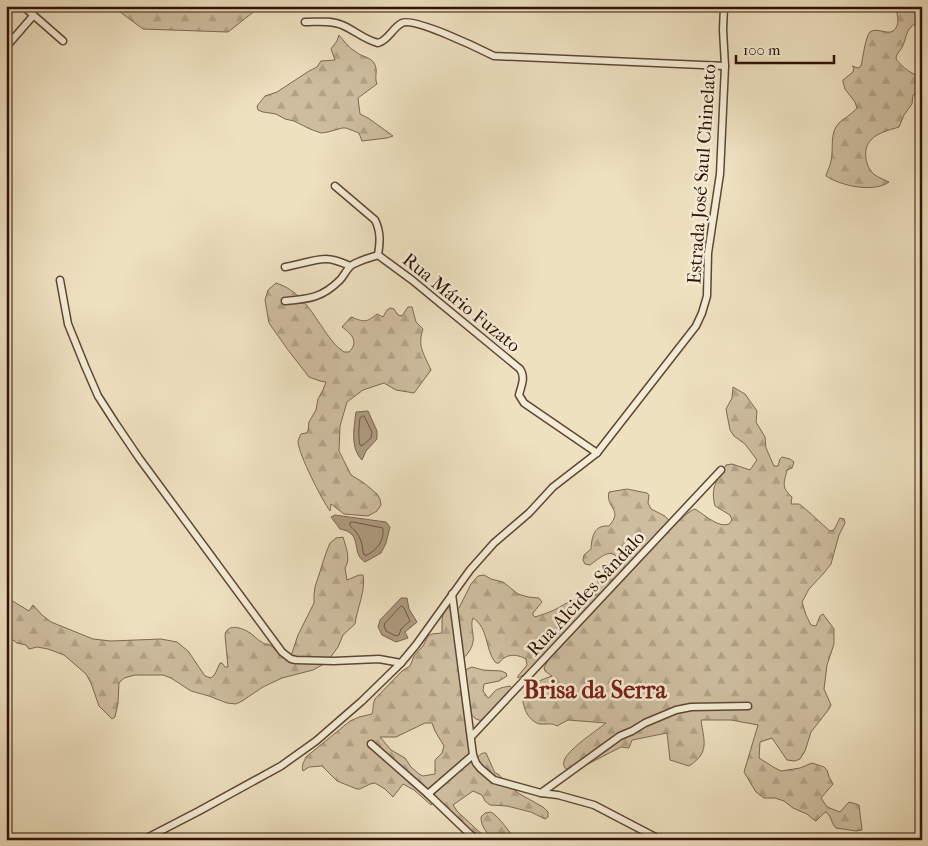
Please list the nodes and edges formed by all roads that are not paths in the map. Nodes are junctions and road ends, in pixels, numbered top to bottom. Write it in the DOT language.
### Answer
graph roads {
  1 [pos="23,6"];
  2 [pos="724,6"];
  3 [pos="33,16"];
  4 [pos="305,22"];
  5 [pos="63,41"];
  6 [pos="6,47"];
  7 [pos="725,66"];
  8 [pos="335,186"];
  9 [pos="378,255"];
  10 [pos="350,266"];
  11 [pos="285,267"];
  12 [pos="60,280"];
  13 [pos="285,301"];
  14 [pos="597,454"];
  15 [pos="721,470"];
  16 [pos="452,594"];
  17 [pos="401,663"];
  18 [pos="748,706"];
  19 [pos="471,737"];
  20 [pos="371,744"];
  21 [pos="474,754"];
  22 [pos="541,793"];
  23 [pos="428,794"];
  24 [pos="143,840"];
  25 [pos="476,840"];
  26 [pos="661,840"];
  1 -- 3 [label="street"];
  2 -- 7 [label="street, Estrada José Saul Chinelato"];
  3 -- 5 [label="street"];
  3 -- 6 [label="street"];
  4 -- 7 [label="street"];
  7 -- 14 [label="street, Estrada José Saul Chinelato"];
  8 -- 9 [label="street, Rua Mário Fuzato"];
  9 -- 10 [label="street"];
  9 -- 14 [label="street, Rua Mário Fuzato"];
  10 -- 11 [label="street"];
  10 -- 13 [label="street"];
  12 -- 17 [label="street"];
  14 -- 16 [label="street, Estrada José Saul Chinelato"];
  15 -- 19 [label="street, Rua Alcides Sândalo"];
  16 -- 17 [label="street, Estrada José Saul Chinelato"];
  16 -- 19 [label="street"];
  17 -- 24 [label="street, Estrada José Saul Chinelato"];
  18 -- 22 [label="street"];
  19 -- 21 [label="street"];
  20 -- 23 [label="street"];
  21 -- 22 [label="street"];
  21 -- 23 [label="street"];
  22 -- 26 [label="street"];
  23 -- 25 [label="street"];
}
